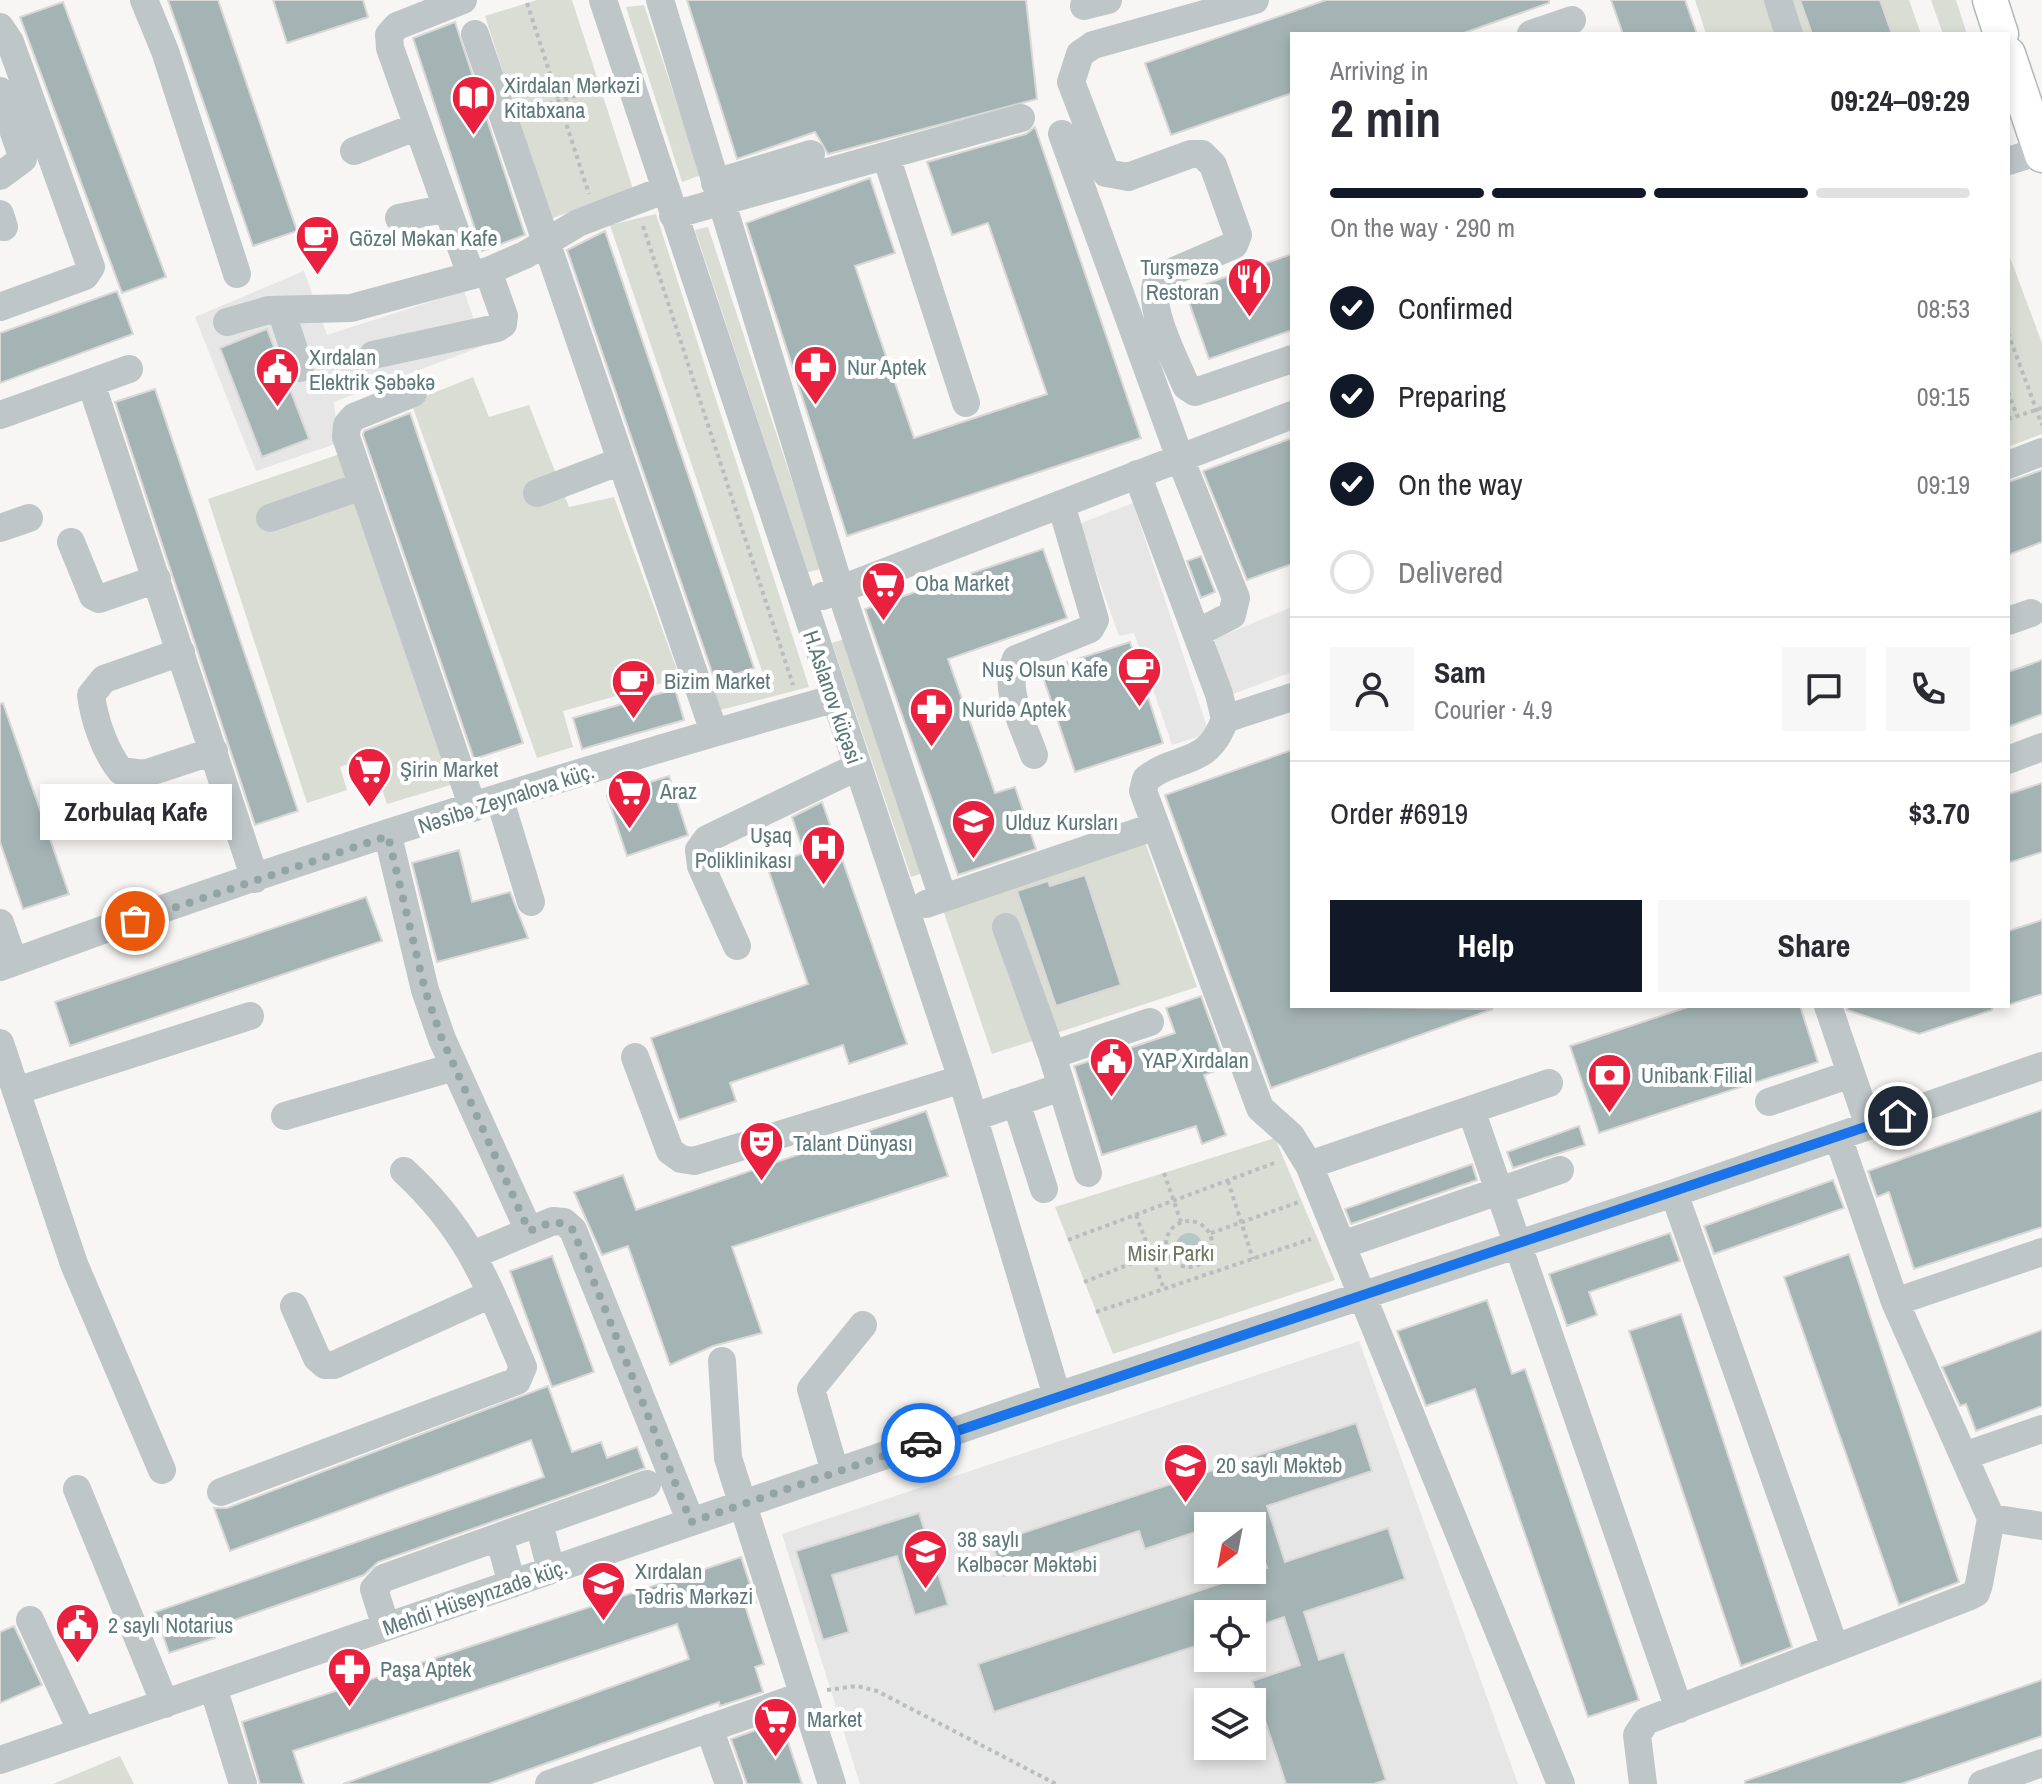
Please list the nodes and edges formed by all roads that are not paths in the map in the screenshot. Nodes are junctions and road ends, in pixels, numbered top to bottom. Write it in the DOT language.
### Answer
graph roads {
  1 [pos="144,0"];
  2 [pos="463,0"];
  3 [pos="603,0"];
  4 [pos="660,0"];
  5 [pos="1255,0"];
  6 [pos="1778,0"];
  7 [pos="1990,0"];
  8 [pos="1571,18"];
  9 [pos="0,27"];
  10 [pos="1536,32"];
  11 [pos="1788,32"];
  12 [pos="2000,32"];
  13 [pos="475,34"];
  14 [pos="2010,58"];
  15 [pos="0,91"];
  16 [pos="2036,116"];
  17 [pos="1021,118"];
  18 [pos="418,126"];
  19 [pos="1062,134"];
  20 [pos="354,151"];
  21 [pos="2041,153"];
  22 [pos="811,154"];
  23 [pos="886,156"];
  24 [pos="2010,161"];
  25 [pos="0,176"];
  26 [pos="717,192"];
  27 [pos="668,202"];
  28 [pos="447,208"];
  29 [pos="399,218"];
  30 [pos="544,242"];
  31 [pos="480,273"];
  32 [pos="237,274"];
  33 [pos="0,307"];
  34 [pos="281,310"];
  35 [pos="227,322"];
  36 [pos="373,355"];
  37 [pos="1290,360"];
  38 [pos="300,368"];
  39 [pos="129,369"];
  40 [pos="91,383"];
  41 [pos="413,393"];
  42 [pos="966,403"];
  43 [pos="0,415"];
  44 [pos="1290,416"];
  45 [pos="2042,452"];
  46 [pos="1180,458"];
  47 [pos="621,461"];
  48 [pos="2010,464"];
  49 [pos="1137,474"];
  50 [pos="362,486"];
  51 [pos="537,493"];
  52 [pos="1061,504"];
  53 [pos="29,518"];
  54 [pos="270,518"];
  55 [pos="0,528"];
  56 [pos="71,542"];
  57 [pos="157,579"];
  58 [pos="840,589"];
  59 [pos="802,604"];
  60 [pos="1197,633"];
  61 [pos="181,652"];
  62 [pos="1290,698"];
  63 [pos="833,699"];
  64 [pos="1225,719"];
  65 [pos="714,732"];
  66 [pos="2042,747"];
  67 [pos="214,751"];
  68 [pos="1034,755"];
  69 [pos="2010,759"];
  70 [pos="857,767"];
  71 [pos="500,800"];
  72 [pos="473,808"];
  73 [pos="1156,826"];
  74 [pos="388,836"];
  75 [pos="255,879"];
  76 [pos="943,898"];
  77 [pos="531,902"];
  78 [pos="906,911"];
  79 [pos="0,923"];
  80 [pos="1006,927"];
  81 [pos="737,946"];
  82 [pos="7,965"];
  83 [pos="1829,1008"];
  84 [pos="250,1016"];
  85 [pos="1150,1022"];
  86 [pos="0,1043"];
  87 [pos="1052,1055"];
  88 [pos="635,1057"];
  89 [pos="2042,1066"];
  90 [pos="454,1067"];
  91 [pos="1851,1074"];
  92 [pos="962,1079"];
  93 [pos="1549,1083"];
  94 [pos="1061,1087"];
  95 [pos="16,1091"];
  96 [pos="1016,1102"];
  97 [pos="1769,1102"];
  98 [pos="1471,1110"];
  99 [pos="285,1116"];
  100 [pos="974,1117"];
  101 [pos="1869,1126"];
  102 [pos="1838,1137"];
  103 [pos="1296,1162"];
  104 [pos="1560,1170"];
  105 [pos="404,1171"];
  106 [pos="1088,1173"];
  107 [pos="1044,1189"];
  108 [pos="1500,1190"];
  109 [pos="1674,1193"];
  110 [pos="529,1231"];
  111 [pos="1330,1241"];
  112 [pos="1519,1244"];
  113 [pos="2042,1252"];
  114 [pos="475,1254"];
  115 [pos="491,1294"];
  116 [pos="1363,1296"];
  117 [pos="1895,1302"];
  118 [pos="294,1306"];
  119 [pos="863,1325"];
  120 [pos="722,1361"];
  121 [pos="1057,1396"];
  122 [pos="2042,1429"];
  123 [pos="1964,1456"];
  124 [pos="162,1470"];
  125 [pos="835,1472"];
  126 [pos="647,1484"];
  127 [pos="77,1489"];
  128 [pos="221,1492"];
  129 [pos="741,1505"];
  130 [pos="1991,1518"];
  131 [pos="691,1522"];
  132 [pos="539,1523"];
  133 [pos="2042,1526"];
  134 [pos="499,1537"];
  135 [pos="551,1570"];
  136 [pos="512,1584"];
  137 [pos="30,1620"];
  138 [pos="386,1627"];
  139 [pos="1835,1648"];
  140 [pos="213,1687"];
  141 [pos="802,1696"];
  142 [pos="165,1704"];
  143 [pos="1679,1709"];
  144 [pos="709,1728"];
  145 [pos="82,1732"];
  146 [pos="0,1760"];
  147 [pos="2042,1763"];
  148 [pos="243,1784"];
  149 [pos="549,1784"];
  150 [pos="729,1784"];
  151 [pos="832,1784"];
  152 [pos="1561,1784"];
  153 [pos="1643,1784"];
  154 [pos="1982,1784"];
  1 -- 32 [label="street"];
  2 -- 18 [label="street"];
  3 -- 27 [label="street, H.Aslanov küçəsi"];
  4 -- 26 [label="street"];
  5 -- 37 [label="street"];
  6 -- 11 [label="street"];
  7 -- 12 [label="main road"];
  8 -- 10 [label="street"];
  9 -- 33 [label="street"];
  13 -- 30 [label="street"];
  14 -- 16 [label="main road"];
  15 -- 25 [label="street"];
  16 -- 21 [label="main road"];
  17 -- 23 [label="street"];
  18 -- 20 [label="street"];
  18 -- 28 [label="street"];
  19 -- 46 [label="street"];
  21 -- 24 [label="street"];
  22 -- 26 [label="street"];
  23 -- 26 [label="street"];
  23 -- 42 [label="street"];
  26 -- 27 [label="street"];
  26 -- 58 [label="street"];
  27 -- 30 [label="street"];
  27 -- 59 [label="street, H.Aslanov küçəsi"];
  28 -- 29 [label="street"];
  28 -- 31 [label="street"];
  30 -- 31 [label="street"];
  30 -- 47 [label="street"];
  31 -- 34 [label="street"];
  31 -- 36 [label="street"];
  34 -- 35 [label="street"];
  34 -- 38 [label="street"];
  39 -- 40 [label="street"];
  40 -- 43 [label="street"];
  40 -- 57 [label="street"];
  41 -- 50 [label="street"];
  44 -- 46 [label="street"];
  45 -- 48 [label="street"];
  46 -- 49 [label="street"];
  46 -- 60 [label="street"];
  47 -- 51 [label="street"];
  47 -- 65 [label="street"];
  49 -- 52 [label="street"];
  49 -- 60 [label="street"];
  50 -- 54 [label="street"];
  50 -- 72 [label="street"];
  52 -- 58 [label="street"];
  52 -- 68 [label="street"];
  53 -- 55 [label="street"];
  56 -- 57 [label="street"];
  57 -- 61 [label="street"];
  58 -- 59 [label="street"];
  58 -- 76 [label="street"];
  59 -- 63 [label="street, H.Aslanov küçəsi"];
  60 -- 64 [label="street"];
  61 -- 67 [label="street"];
  61 -- 67 [label="street"];
  62 -- 64 [label="street"];
  63 -- 65 [label="street, Nəsibə Zeynalova küç."];
  63 -- 70 [label="street, H.Aslanov küçəsi"];
  64 -- 73 [label="street"];
  65 -- 71 [label="street, Nəsibə Zeynalova küç."];
  66 -- 69 [label="street"];
  67 -- 75 [label="street"];
  70 -- 78 [label="street, H.Aslanov küçəsi"];
  70 -- 81 [label="street"];
  71 -- 72 [label="street, Nəsibə Zeynalova küç."];
  71 -- 77 [label="street"];
  72 -- 74 [label="street, Nəsibə Zeynalova küç."];
  73 -- 76 [label="street"];
  73 -- 103 [label="street"];
  74 -- 75 [label="street, Nəsibə Zeynalova küç."];
  74 -- 90 [label="street"];
  75 -- 82 [label="street, Nəsibə Zeynalova küç."];
  76 -- 78 [label="street"];
  78 -- 92 [label="street, H.Aslanov küçəsi"];
  79 -- 82 [label="street"];
  80 -- 87 [label="street"];
  83 -- 91 [label="street"];
  84 -- 95 [label="street"];
  85 -- 87 [label="street"];
  86 -- 95 [label="street"];
  87 -- 94 [label="street"];
  88 -- 92 [label="street"];
  89 -- 101 [label="street, Mehdi Hüseynzadə küç."];
  90 -- 99 [label="street"];
  90 -- 110 [label="street"];
  91 -- 97 [label="street"];
  91 -- 101 [label="street"];
  92 -- 100 [label="street, H.Aslanov küçəsi"];
  93 -- 98 [label="street"];
  94 -- 96 [label="street"];
  94 -- 106 [label="street"];
  95 -- 124 [label="street"];
  96 -- 100 [label="street"];
  96 -- 107 [label="street"];
  98 -- 103 [label="street"];
  98 -- 108 [label="street"];
  100 -- 121 [label="street, H.Aslanov küçəsi"];
  101 -- 102 [label="street, Mehdi Hüseynzadə küç."];
  102 -- 109 [label="street, Mehdi Hüseynzadə küç."];
  102 -- 117 [label="street"];
  103 -- 111 [label="street"];
  104 -- 108 [label="street"];
  105 -- 114 [label="street"];
  108 -- 111 [label="street"];
  108 -- 112 [label="street"];
  109 -- 112 [label="street, Mehdi Hüseynzadə küç."];
  109 -- 139 [label="street"];
  110 -- 114 [label="street"];
  110 -- 131 [label="street"];
  111 -- 116 [label="street"];
  112 -- 116 [label="street, Mehdi Hüseynzadə küç."];
  112 -- 143 [label="street"];
  113 -- 117 [label="street"];
  114 -- 115 [label="street"];
  115 -- 118 [label="street"];
  115 -- 128 [label="street"];
  116 -- 121 [label="street, Mehdi Hüseynzadə küç."];
  116 -- 152 [label="street"];
  117 -- 123 [label="street"];
  119 -- 125 [label="street"];
  120 -- 129 [label="street"];
  121 -- 125 [label="street, Mehdi Hüseynzadə küç."];
  122 -- 123 [label="street"];
  123 -- 130 [label="street"];
  125 -- 129 [label="street, Mehdi Hüseynzadə küç."];
  126 -- 132 [label="street"];
  127 -- 142 [label="street"];
  129 -- 131 [label="street, Mehdi Hüseynzadə küç."];
  129 -- 141 [label="street"];
  130 -- 133 [label="street"];
  130 -- 139 [label="street"];
  131 -- 135 [label="street, Mehdi Hüseynzadə küç."];
  132 -- 134 [label="street"];
  132 -- 135 [label="street"];
  134 -- 136 [label="street"];
  134 -- 138 [label="street"];
  135 -- 136 [label="street, Mehdi Hüseynzadə küç."];
  136 -- 138 [label="street, Mehdi Hüseynzadə küç."];
  137 -- 145 [label="street"];
  138 -- 140 [label="street, Mehdi Hüseynzadə küç."];
  139 -- 143 [label="street"];
  140 -- 142 [label="street, Mehdi Hüseynzadə küç."];
  140 -- 148 [label="street"];
  141 -- 144 [label="street"];
  141 -- 151 [label="street"];
  142 -- 145 [label="street, Mehdi Hüseynzadə küç."];
  143 -- 153 [label="street"];
  144 -- 149 [label="street"];
  144 -- 150 [label="street"];
  145 -- 146 [label="street, Mehdi Hüseynzadə küç."];
  147 -- 154 [label="street"];
}
